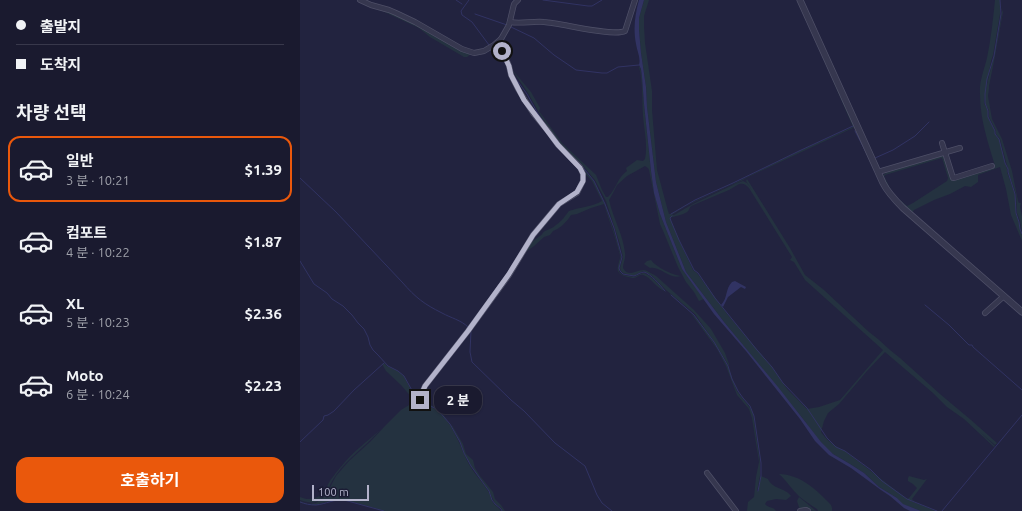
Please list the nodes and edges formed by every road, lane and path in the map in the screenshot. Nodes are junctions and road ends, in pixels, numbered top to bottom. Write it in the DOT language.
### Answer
graph roads {
  1 [pos="360,0"];
  2 [pos="518,0"];
  3 [pos="635,0"];
  4 [pos="800,0"];
  5 [pos="510,22"];
  6 [pos="501,39"];
  7 [pos="942,143"];
  8 [pos="960,148"];
  9 [pos="945,152"];
  10 [pos="992,166"];
  11 [pos="878,172"];
  12 [pos="1004,296"];
  13 [pos="1022,312"];
  14 [pos="985,313"];
  15 [pos="420,400"];
  16 [pos="707,473"];
  17 [pos="736,511"];
  18 [pos="800,511"];
  19 [pos="808,511"];
  1 -- 6 [label="street"];
  2 -- 5 [label="street"];
  3 -- 5 [label="street"];
  4 -- 11 [label="street"];
  5 -- 6 [label="street"];
  6 -- 15 [label="street"];
  7 -- 9 [label="street"];
  8 -- 9 [label="street"];
  9 -- 10 [label="street"];
  9 -- 11 [label="street"];
  11 -- 12 [label="street"];
  12 -- 13 [label="street"];
  12 -- 14 [label="street"];
  16 -- 17 [label="street"];
  18 -- 19 [label="street"];
}
